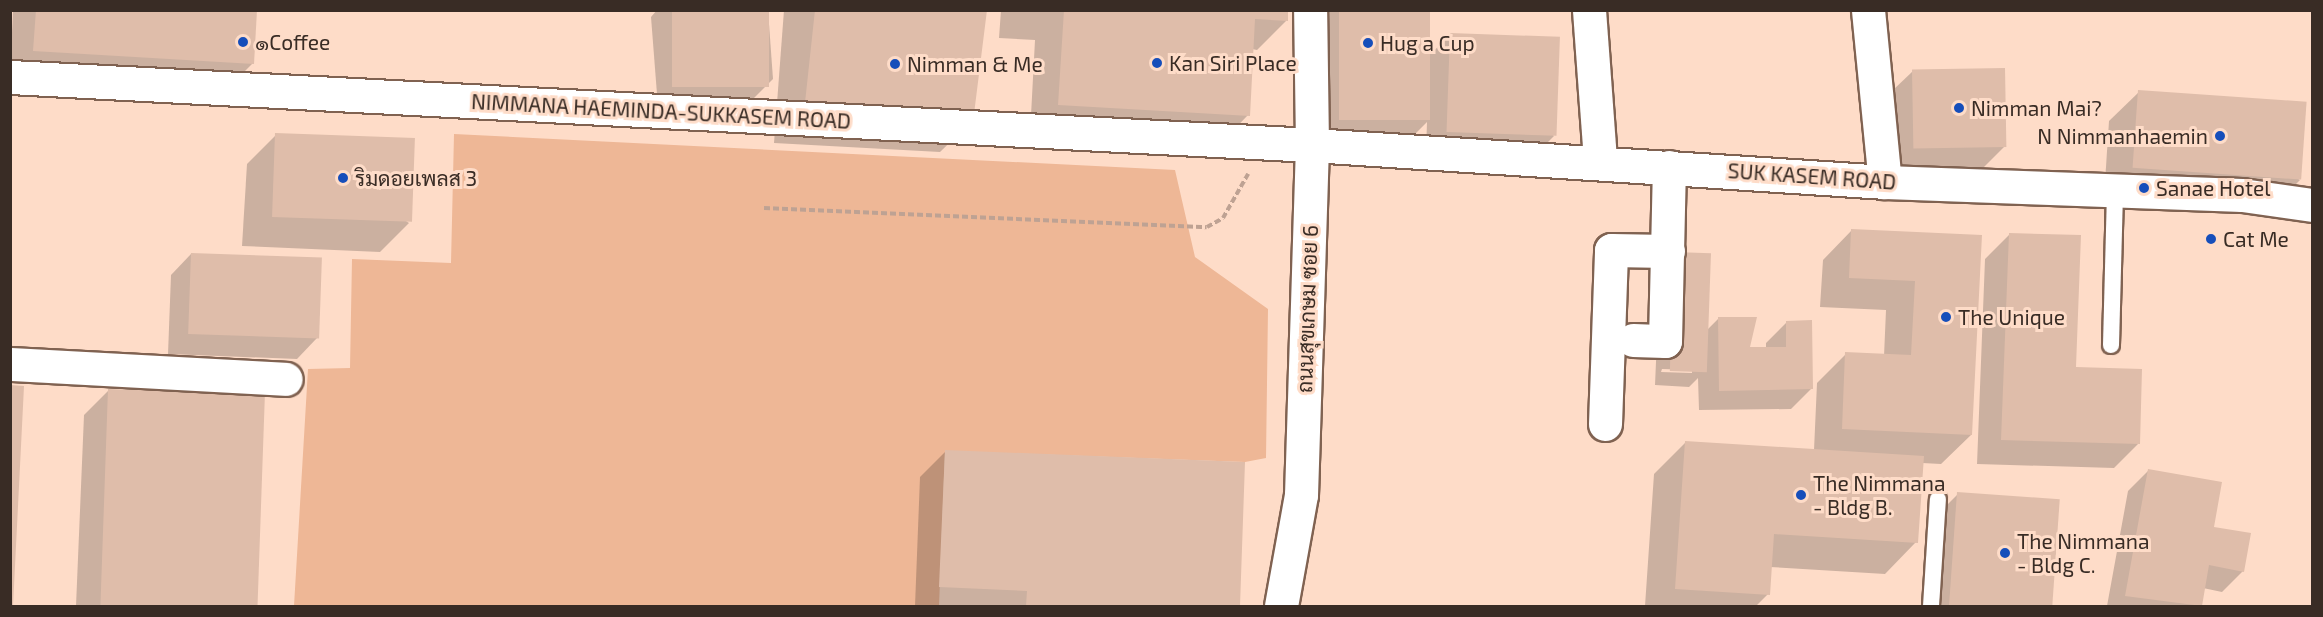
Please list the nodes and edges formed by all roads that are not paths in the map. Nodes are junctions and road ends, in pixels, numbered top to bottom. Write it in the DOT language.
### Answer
graph roads {
  1 [pos="1310,10"];
  2 [pos="1589,10"];
  3 [pos="1868,10"];
  4 [pos="10,77"];
  5 [pos="1312,145"];
  6 [pos="1600,161"];
  7 [pos="1669,167"];
  8 [pos="1885,182"];
  9 [pos="2115,190"];
  10 [pos="2313,205"];
  11 [pos="1668,251"];
  12 [pos="1633,340"];
  13 [pos="2111,345"];
  14 [pos="10,364"];
  15 [pos="286,380"];
  16 [pos="1605,424"];
  17 [pos="1938,499"];
  18 [pos="1281,606"];
  19 [pos="1931,606"];
  1 -- 5 [label="street, ถนนสุขเกษม ซอย 6"];
  2 -- 6 [label="street"];
  3 -- 8 [label="street"];
  4 -- 5 [label="street, NIMMANA HAEMINDA-SUKKASEM ROAD"];
  5 -- 6 [label="street, SUK KASEM ROAD"];
  5 -- 18 [label="street, ถนนสุขเกษม ซอย 6"];
  6 -- 7 [label="street, SUK KASEM ROAD"];
  7 -- 8 [label="street, SUK KASEM ROAD"];
  7 -- 11 [label="street"];
  8 -- 9 [label="street, SUK KASEM ROAD"];
  9 -- 10 [label="street, SUK KASEM ROAD"];
  9 -- 13 [label="lane"];
  11 -- 12 [label="street"];
  11 -- 16 [label="street"];
  14 -- 15 [label="street"];
  17 -- 19 [label="lane"];
}
